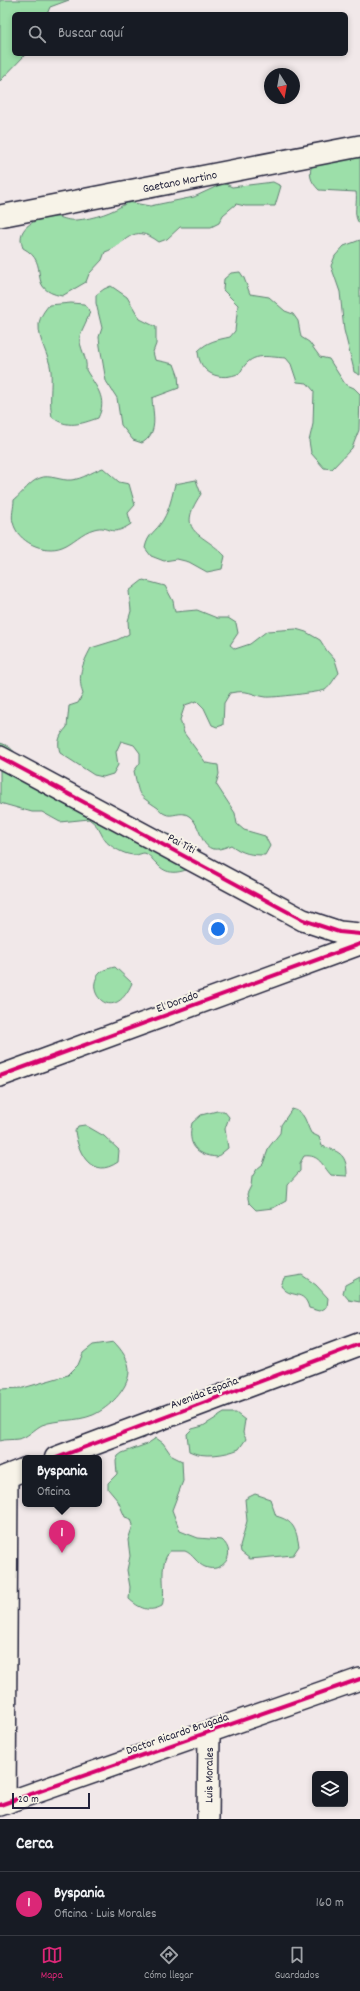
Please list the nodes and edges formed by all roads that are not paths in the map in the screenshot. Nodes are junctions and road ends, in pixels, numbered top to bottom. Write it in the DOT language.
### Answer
graph roads {
  1 [pos="360,146"];
  2 [pos="0,216"];
  3 [pos="0,757"];
  4 [pos="360,934"];
  5 [pos="360,944"];
  6 [pos="0,1076"];
  7 [pos="360,1344"];
  8 [pos="64,1455"];
  9 [pos="11,1475"];
  10 [pos="360,1679"];
  11 [pos="209,1732"];
  12 [pos="3,1804"];
  13 [pos="208,1819"];
  1 -- 2 [label="street, Gaetano Martino"];
  3 -- 4 [label="street, Pai Titi"];
  5 -- 6 [label="street, El Dorado"];
  7 -- 8 [label="main road, Avenida España"];
  9 -- 12 [label="street"];
  10 -- 11 [label="street, Doctor Ricardo Brugada"];
  11 -- 12 [label="street, Doctor Ricardo Brugada"];
  11 -- 13 [label="street, Luis Morales"];
}
